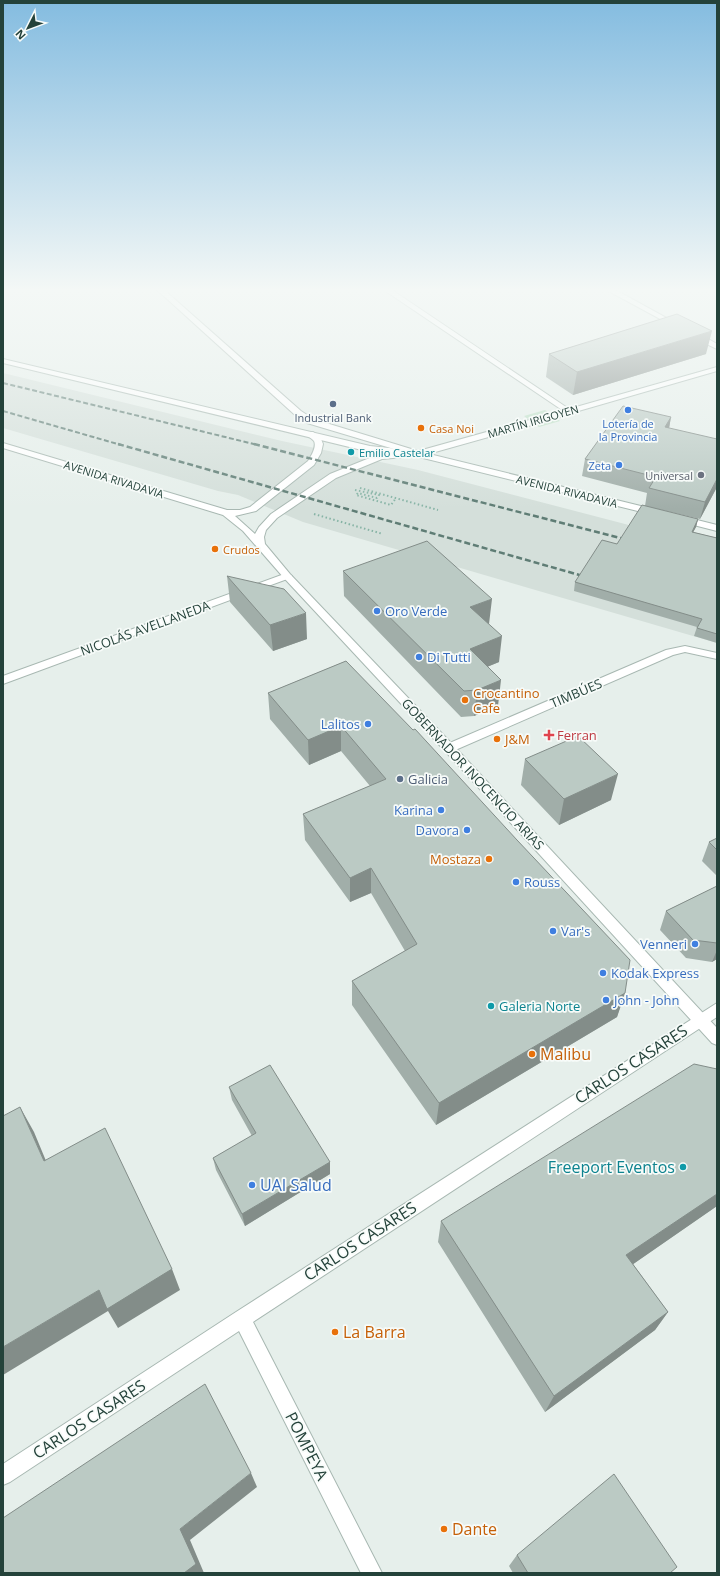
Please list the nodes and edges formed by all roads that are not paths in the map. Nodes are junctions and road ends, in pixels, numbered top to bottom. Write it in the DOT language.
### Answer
graph roads {
  1 [pos="5,362"];
  2 [pos="240,362"];
  3 [pos="493,362"];
  4 [pos="717,369"];
  5 [pos="568,412"];
  6 [pos="310,434"];
  7 [pos="3,445"];
  8 [pos="418,454"];
  9 [pos="226,514"];
  10 [pos="717,528"];
  11 [pos="260,546"];
  12 [pos="287,576"];
  13 [pos="717,656"];
  14 [pos="3,680"];
  15 [pos="449,748"];
  16 [pos="717,1009"];
  17 [pos="700,1019"];
  18 [pos="717,1038"];
  19 [pos="242,1318"];
  20 [pos="3,1476"];
  21 [pos="372,1573"];
  1 -- 6 [label="street, AVENIDA RIVADAVIA"];
  2 -- 8 [label="street, AVENIDA RIVADAVIA"];
  3 -- 5 [label="street"];
  4 -- 5 [label="street, MARTÍN IRIGOYEN"];
  5 -- 8 [label="street, MARTÍN IRIGOYEN"];
  6 -- 8 [label="street, AVENIDA RIVADAVIA"];
  6 -- 9 [label="street"];
  7 -- 9 [label="street, AVENIDA RIVADAVIA"];
  8 -- 10 [label="street, AVENIDA RIVADAVIA"];
  8 -- 11 [label="street"];
  9 -- 11 [label="street, GOBERNADOR INOCENCIO ARIAS"];
  11 -- 12 [label="street, GOBERNADOR INOCENCIO ARIAS"];
  12 -- 14 [label="street, NICOLÁS AVELLANEDA"];
  12 -- 15 [label="street, GOBERNADOR INOCENCIO ARIAS"];
  13 -- 15 [label="street, TIMBÚES"];
  15 -- 17 [label="street, GOBERNADOR INOCENCIO ARIAS"];
  16 -- 17 [label="street, CARLOS CASARES"];
  17 -- 18 [label="street, GOBERNADOR INOCENCIO ARIAS"];
  17 -- 19 [label="street, CARLOS CASARES"];
  19 -- 20 [label="street, CARLOS CASARES"];
  19 -- 21 [label="street, POMPEYA"];
}
